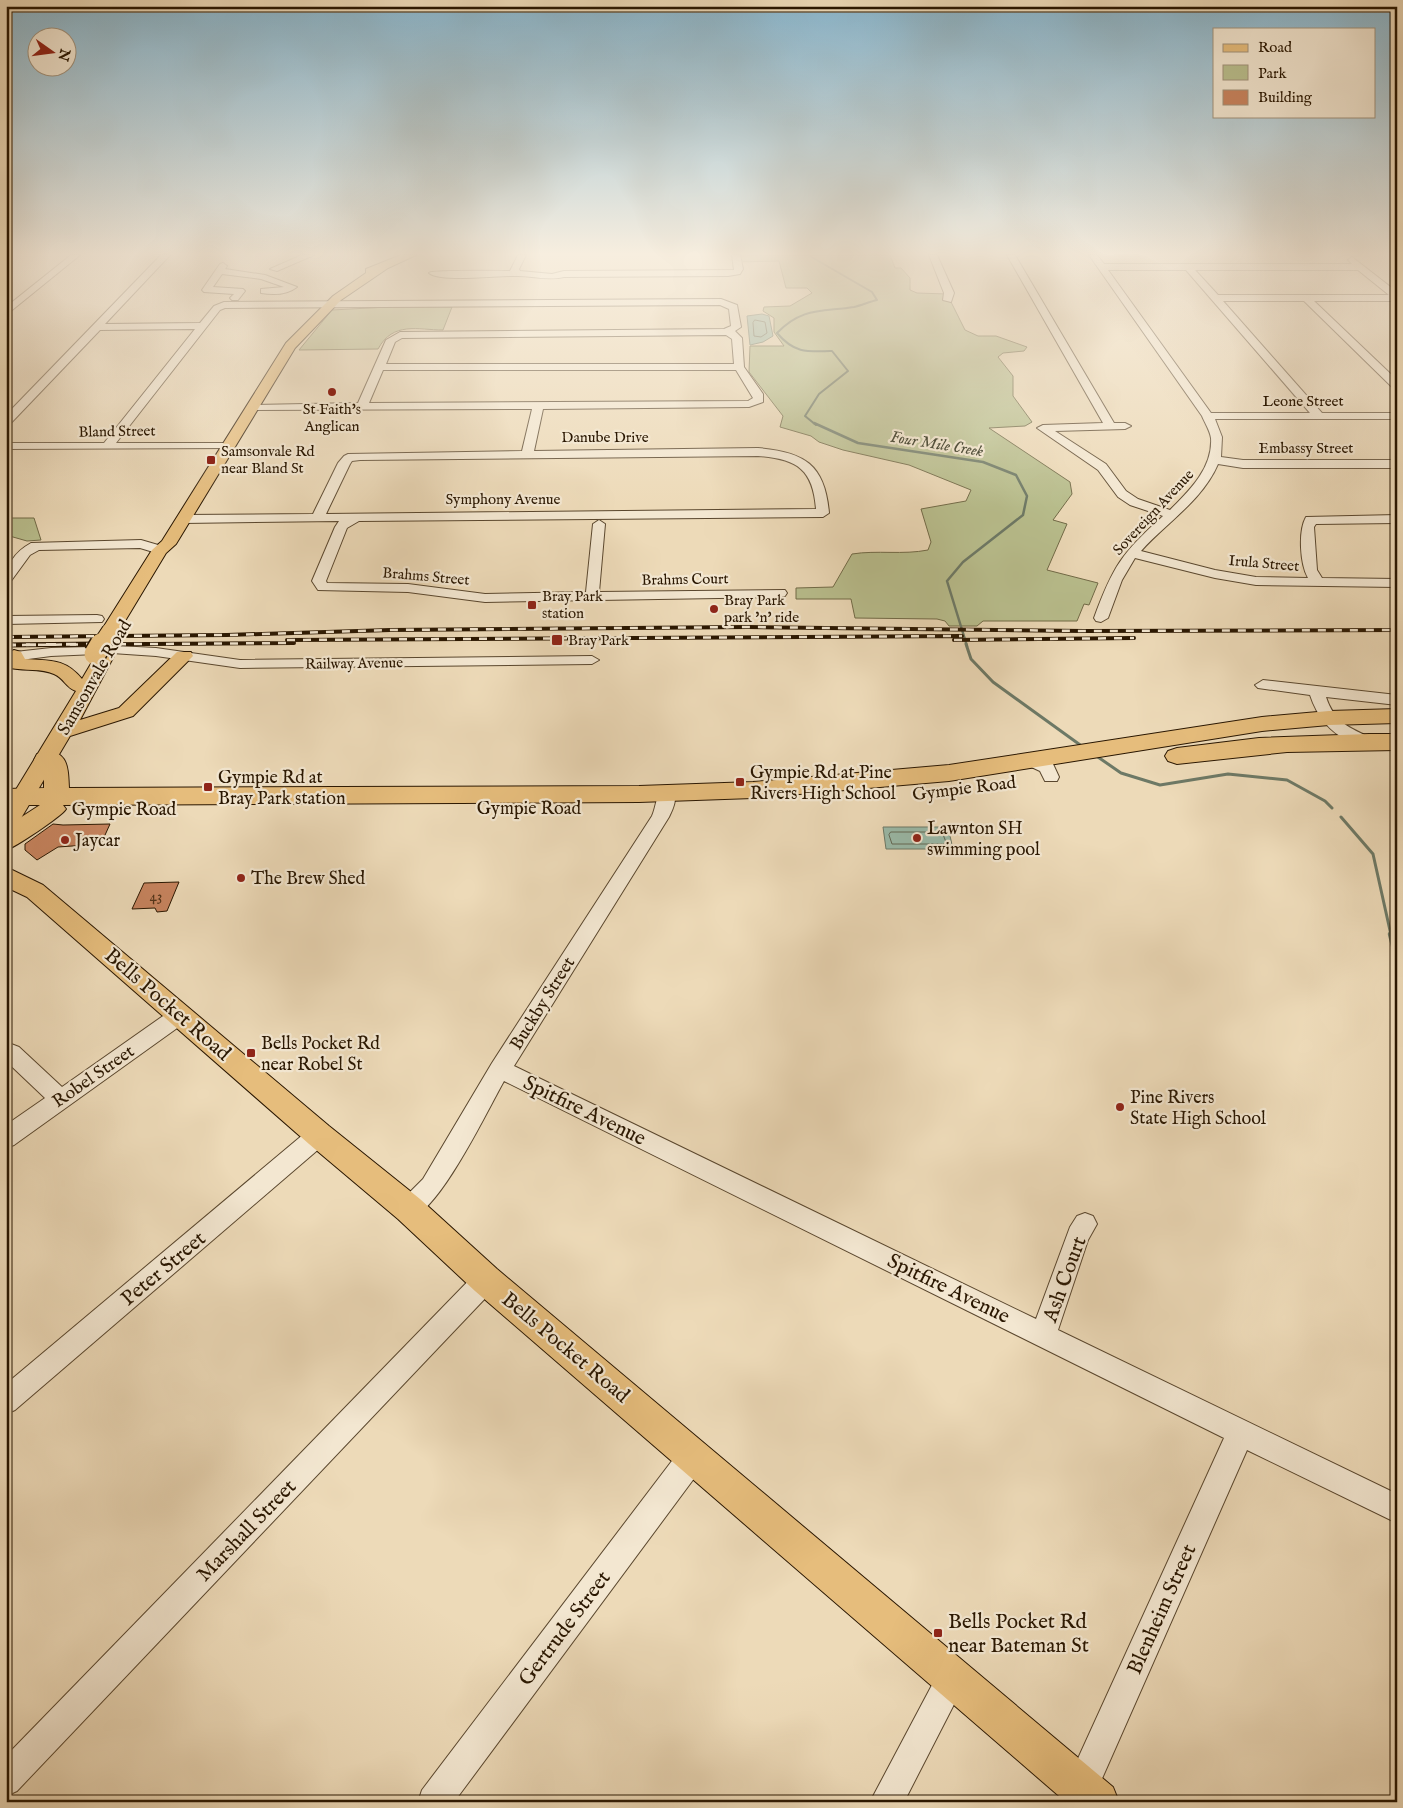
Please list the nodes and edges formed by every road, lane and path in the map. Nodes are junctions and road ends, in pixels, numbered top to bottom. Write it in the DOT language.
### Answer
graph roads {
  1 [pos="87,339"];
  2 [pos="191,339"];
  3 [pos="290,339"];
  4 [pos="392,339"];
  5 [pos="737,339"];
  6 [pos="1060,339"];
  7 [pos="1153,339"];
  8 [pos="1252,339"];
  9 [pos="1349,339"];
  10 [pos="380,367"];
  11 [pos="739,367"];
  12 [pos="1397,386"];
  13 [pos="759,400"];
  14 [pos="362,406"];
  15 [pos="538,406"];
  16 [pos="6,407"];
  17 [pos="20,407"];
  18 [pos="253,407"];
  19 [pos="1208,416"];
  20 [pos="1319,416"];
  21 [pos="1397,416"];
  22 [pos="6,422"];
  23 [pos="1110,426"];
  24 [pos="1125,426"];
  25 [pos="1043,428"];
  26 [pos="6,446"];
  27 [pos="107,446"];
  28 [pos="228,446"];
  29 [pos="527,454"];
  30 [pos="348,458"];
  31 [pos="1215,460"];
  32 [pos="1397,464"];
  33 [pos="824,513"];
  34 [pos="582,515"];
  35 [pos="622,515"];
  36 [pos="1171,515"];
  37 [pos="361,516"];
  38 [pos="322,517"];
  39 [pos="184,519"];
  40 [pos="1397,519"];
  41 [pos="599,524"];
  42 [pos="341,527"];
  43 [pos="167,543"];
  44 [pos="141,544"];
  45 [pos="1132,553"];
  46 [pos="6,578"];
  47 [pos="1318,583"];
  48 [pos="1397,583"];
  49 [pos="780,593"];
  50 [pos="592,597"];
  51 [pos="1100,618"];
  52 [pos="6,620"];
  53 [pos="109,627"];
  54 [pos="102,652"];
  55 [pos="184,656"];
  56 [pos="10,657"];
  57 [pos="592,660"];
  58 [pos="1263,685"];
  59 [pos="81,690"];
  60 [pos="1317,691"];
  61 [pos="1397,700"];
  62 [pos="131,706"];
  63 [pos="1397,716"];
  64 [pos="1329,718"];
  65 [pos="62,732"];
  66 [pos="1366,742"];
  67 [pos="1397,742"];
  68 [pos="46,760"];
  69 [pos="1042,769"];
  70 [pos="666,800"];
  71 [pos="55,803"];
  72 [pos="10,805"];
  73 [pos="6,841"];
  74 [pos="6,859"];
  75 [pos="6,875"];
  76 [pos="35,891"];
  77 [pos="180,1015"];
  78 [pos="6,1051"];
  79 [pos="500,1069"];
  80 [pos="60,1099"];
  81 [pos="319,1135"];
  82 [pos="6,1138"];
  83 [pos="409,1209"];
  84 [pos="1085,1224"];
  85 [pos="486,1280"];
  86 [pos="1044,1334"];
  87 [pos="6,1401"];
  88 [pos="1241,1432"];
  89 [pos="694,1455"];
  90 [pos="1397,1509"];
  91 [pos="952,1679"];
  92 [pos="6,1780"];
  93 [pos="1089,1794"];
  94 [pos="434,1802"];
  95 [pos="886,1802"];
  1 -- 17 [label="street"];
  2 -- 27 [label="street"];
  3 -- 18 [label="main road, Samsonvale Road"];
  4 -- 10 [label="street"];
  5 -- 11 [label="street"];
  6 -- 23 [label="street"];
  7 -- 19 [label="street, Sovereign Avenue"];
  8 -- 20 [label="street"];
  9 -- 12 [label="street"];
  10 -- 11 [label="street"];
  10 -- 14 [label="street"];
  11 -- 13 [label="street"];
  13 -- 15 [label="street"];
  14 -- 15 [label="street"];
  14 -- 18 [label="street"];
  15 -- 29 [label="street"];
  16 -- 17 [label="street"];
  17 -- 22 [label="street"];
  18 -- 28 [label="main road, Samsonvale Road"];
  19 -- 20 [label="street, Leone Street"];
  19 -- 31 [label="street, Sovereign Avenue"];
  20 -- 21 [label="street, Leone Street"];
  23 -- 24 [label="street"];
  23 -- 25 [label="street"];
  25 -- 36 [label="street"];
  26 -- 27 [label="street, Bland Street"];
  27 -- 28 [label="street, Bland Street"];
  28 -- 39 [label="main road, Samsonvale Road"];
  29 -- 30 [label="street, Danube Drive"];
  29 -- 33 [label="street, Danube Drive"];
  30 -- 38 [label="street"];
  31 -- 32 [label="street, Embassy Street"];
  31 -- 36 [label="street, Sovereign Avenue"];
  33 -- 35 [label="street, Symphony Avenue"];
  34 -- 35 [label="street, Symphony Avenue"];
  34 -- 37 [label="street, Symphony Avenue"];
  34 -- 41 [label="street"];
  35 -- 41 [label="street"];
  36 -- 45 [label="street, Sovereign Avenue"];
  37 -- 38 [label="street, Symphony Avenue"];
  37 -- 42 [label="street"];
  38 -- 39 [label="street, Symphony Avenue"];
  38 -- 42 [label="street"];
  39 -- 43 [label="main road, Samsonvale Road"];
  40 -- 47 [label="street"];
  41 -- 50 [label="street"];
  42 -- 50 [label="street, Brahms Street"];
  43 -- 44 [label="street"];
  43 -- 44 [label="street"];
  43 -- 53 [label="main road, Samsonvale Road"];
  44 -- 46 [label="street"];
  45 -- 47 [label="street, Irula Street"];
  45 -- 51 [label="street, Sovereign Avenue"];
  47 -- 48 [label="street, Irula Street"];
  49 -- 50 [label="street, Brahms Court"];
  52 -- 53 [label="street"];
  53 -- 54 [label="main road, Samsonvale Road, bridge"];
  54 -- 55 [label="street, Railway Avenue"];
  54 -- 56 [label="street, Railway Avenue"];
  54 -- 59 [label="main road, Samsonvale Road"];
  55 -- 57 [label="street, Railway Avenue"];
  55 -- 62 [label="main road"];
  56 -- 59 [label="main road"];
  58 -- 60 [label="street"];
  59 -- 62 [label="main road"];
  59 -- 65 [label="main road, Samsonvale Road"];
  59 -- 72 [label="main road, Samsonvale Road"];
  60 -- 61 [label="street"];
  60 -- 64 [label="street, Gympie Road"];
  62 -- 65 [label="main road"];
  63 -- 64 [label="highway, Gympie Road"];
  64 -- 66 [label="street, Gympie Road"];
  64 -- 69 [label="highway, Gympie Road"];
  65 -- 68 [label="main road, Samsonvale Road"];
  66 -- 67 [label="highway, Gympie Road"];
  66 -- 69 [label="highway, Gympie Road"];
  68 -- 71 [label="highway"];
  68 -- 72 [label="main road, Samsonvale Road"];
  69 -- 70 [label="highway, Gympie Road"];
  70 -- 71 [label="highway, Gympie Road"];
  70 -- 79 [label="street, Buckby Street"];
  71 -- 72 [label="highway, Gympie Road"];
  71 -- 73 [label="highway"];
  74 -- 76 [label="main road, Bells Pocket Road"];
  75 -- 76 [label="main road, Bells Pocket Road"];
  76 -- 77 [label="main road, Bells Pocket Road"];
  77 -- 80 [label="street, Robel Street"];
  77 -- 81 [label="main road, Bells Pocket Road"];
  78 -- 80 [label="street"];
  79 -- 83 [label="street, Buckby Street"];
  79 -- 86 [label="street, Spitfire Avenue"];
  80 -- 82 [label="street, Robel Street"];
  81 -- 83 [label="main road, Bells Pocket Road"];
  81 -- 87 [label="street, Peter Street"];
  83 -- 85 [label="main road, Bells Pocket Road"];
  84 -- 86 [label="street, Ash Court"];
  85 -- 89 [label="main road, Bells Pocket Road"];
  85 -- 92 [label="street, Marshall Street"];
  86 -- 88 [label="street, Spitfire Avenue"];
  88 -- 90 [label="street, Spitfire Avenue"];
  88 -- 93 [label="street, Blenheim Street"];
  89 -- 91 [label="main road, Bells Pocket Road"];
  89 -- 94 [label="street, Gertrude Street"];
  91 -- 93 [label="main road, Bells Pocket Road"];
  91 -- 95 [label="street"];
}
